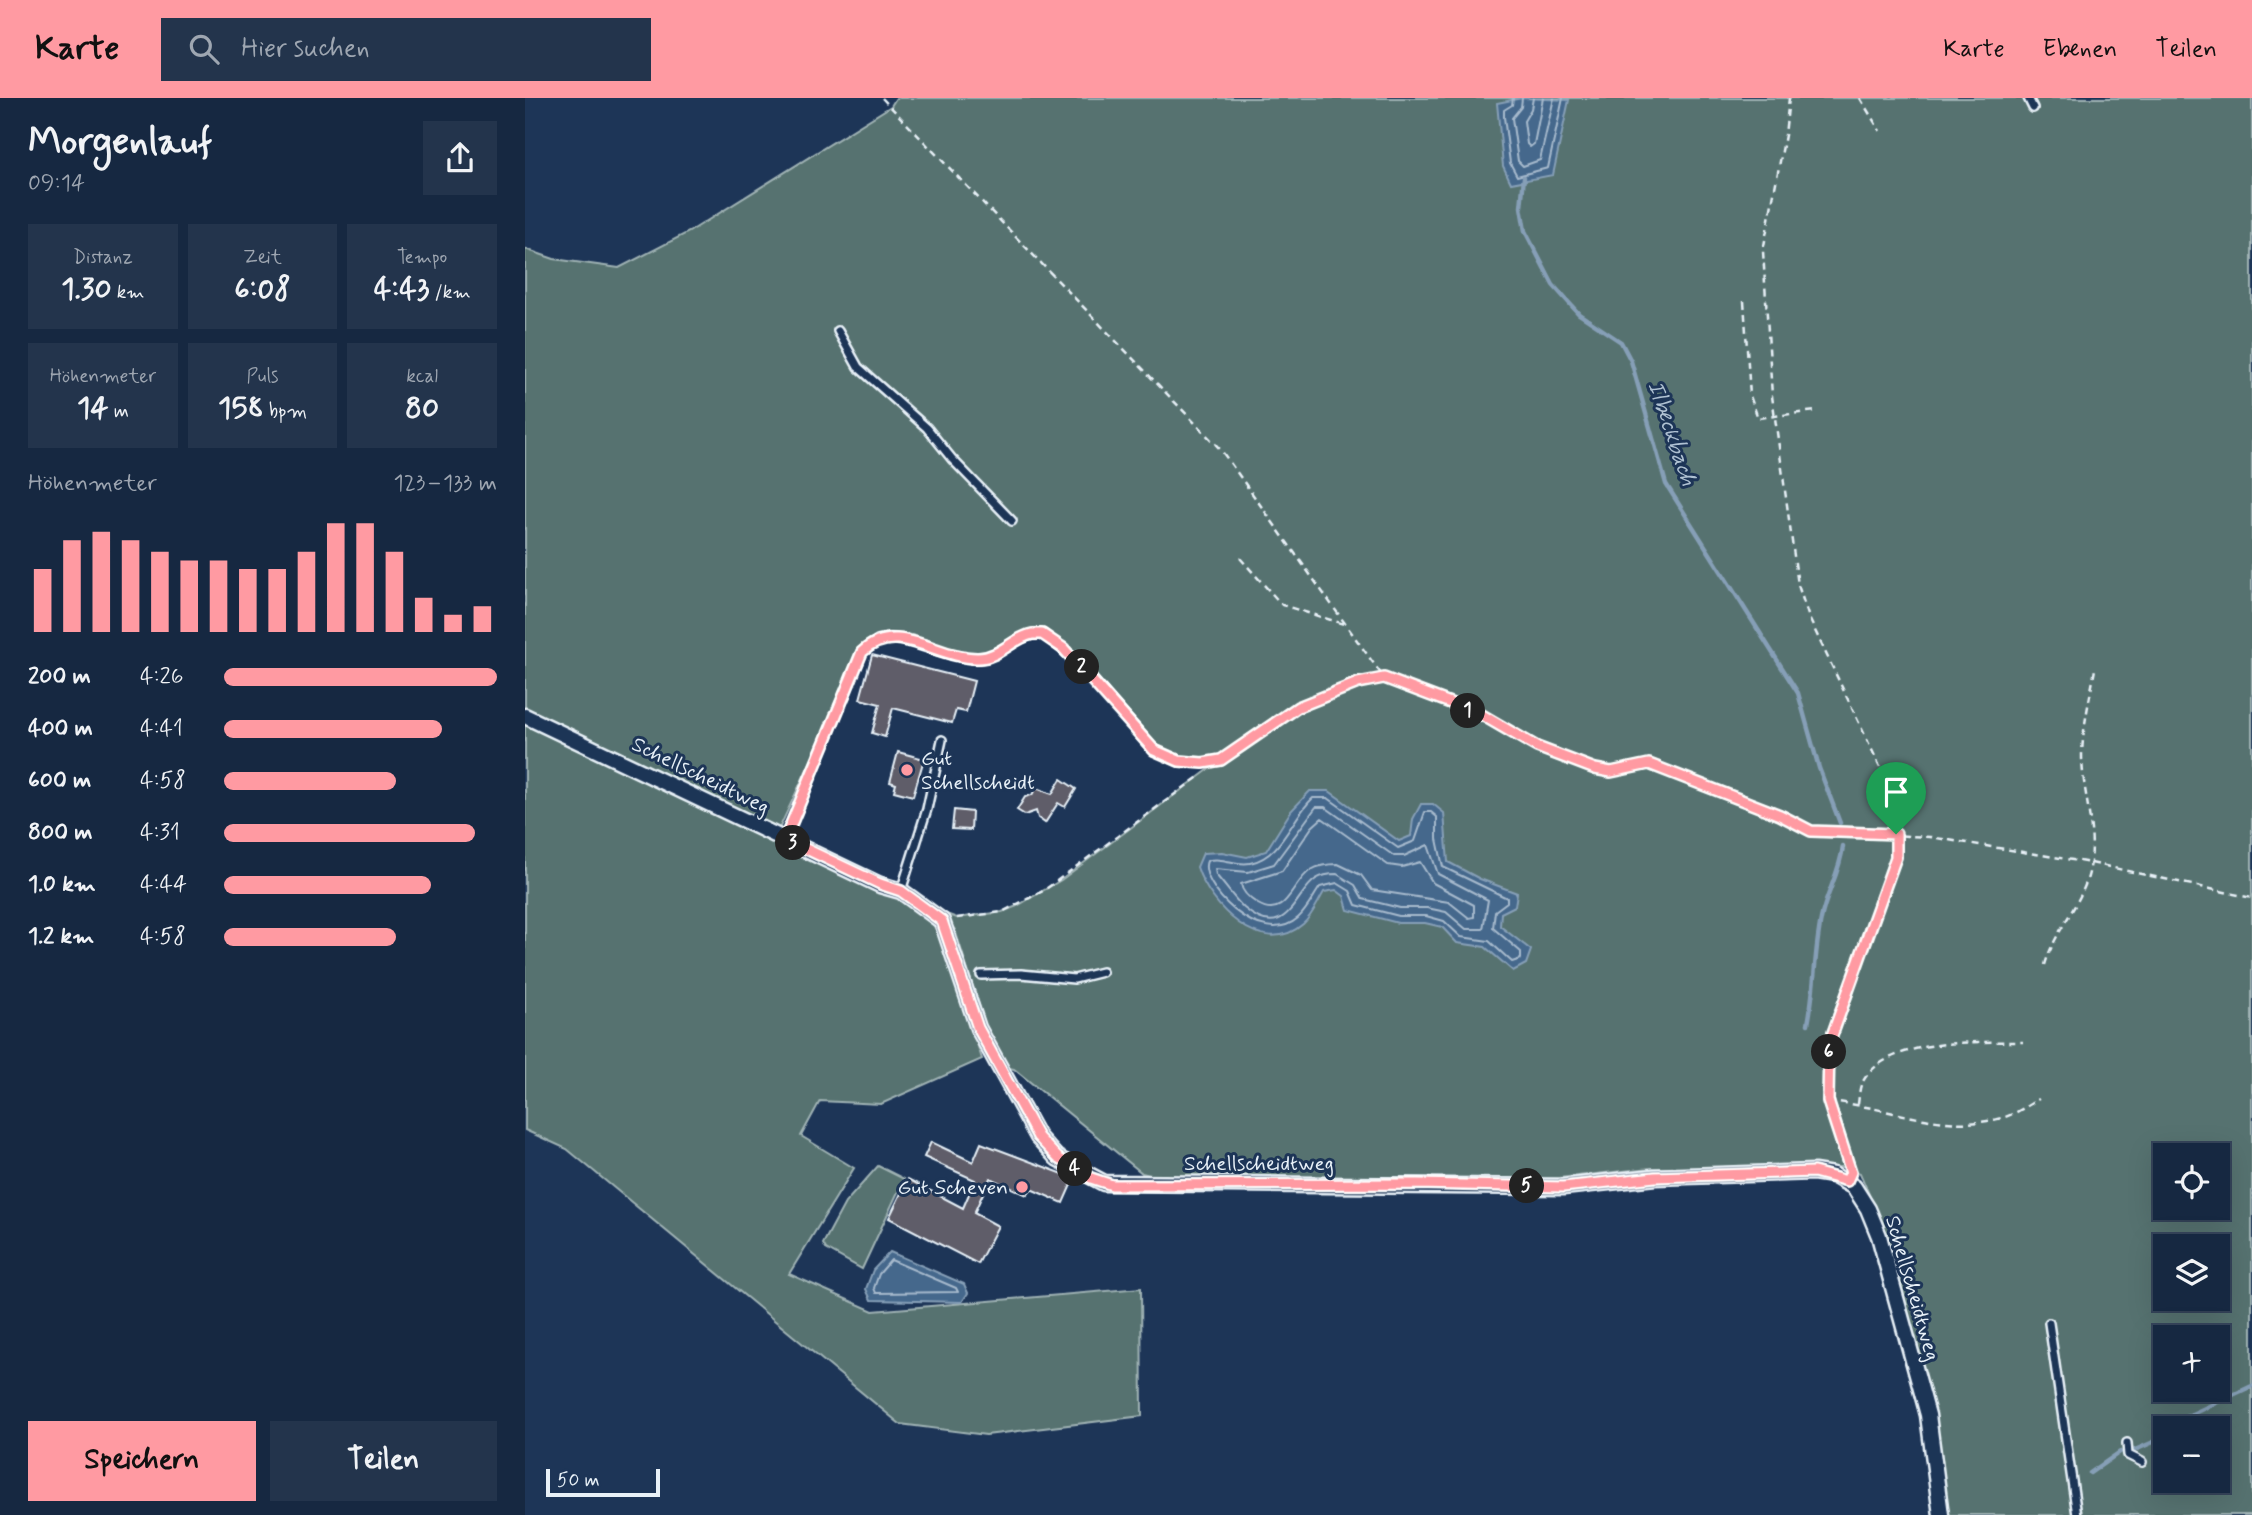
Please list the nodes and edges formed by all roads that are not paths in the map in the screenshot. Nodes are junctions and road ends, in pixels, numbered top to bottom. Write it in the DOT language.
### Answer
graph roads {
  1 [pos="2028,98"];
  2 [pos="2033,108"];
  3 [pos="838,331"];
  4 [pos="1012,521"];
  5 [pos="525,716"];
  6 [pos="942,740"];
  7 [pos="1221,760"];
  8 [pos="785,839"];
  9 [pos="901,891"];
  10 [pos="1102,972"];
  11 [pos="981,975"];
  12 [pos="2049,1323"];
  13 [pos="2127,1443"];
  14 [pos="2142,1462"];
  15 [pos="1941,1515"];
  16 [pos="2077,1515"];
  1 -- 2 [label="lane"];
  3 -- 4 [label="lane"];
  5 -- 8 [label="street, Schellscheidtweg"];
  6 -- 9 [label="lane"];
  7 -- 8 [label="lane"];
  8 -- 9 [label="street, Schellscheidtweg"];
  9 -- 15 [label="street, Schellscheidtweg"];
  10 -- 11 [label="lane"];
  12 -- 16 [label="lane"];
  13 -- 14 [label="lane"];
}
